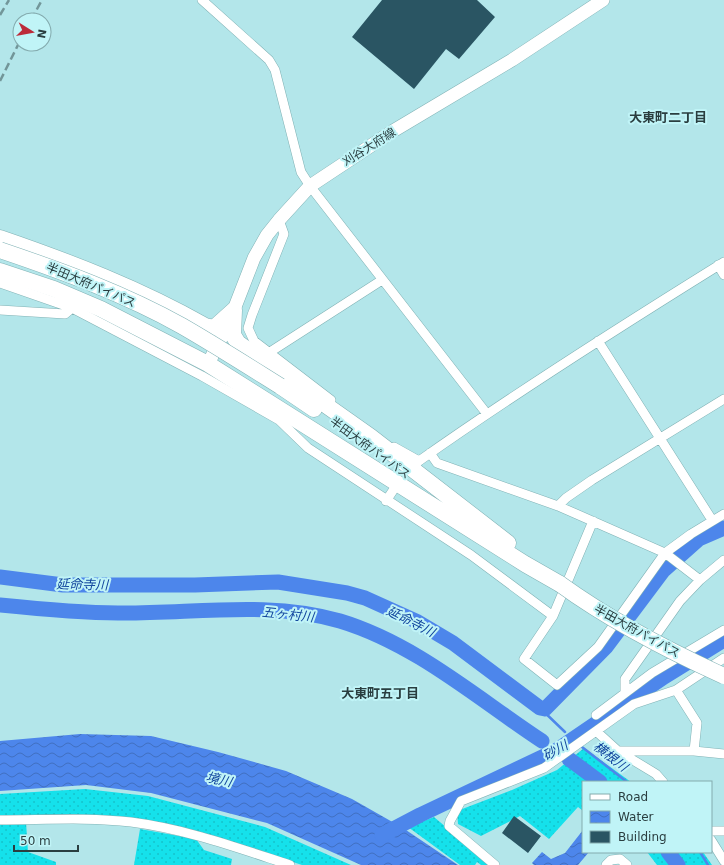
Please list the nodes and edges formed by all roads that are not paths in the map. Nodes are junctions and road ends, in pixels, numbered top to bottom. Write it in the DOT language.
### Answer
graph roads {
  1 [pos="202,0"];
  2 [pos="603,0"];
  3 [pos="310,186"];
  4 [pos="279,220"];
  5 [pos="0,238"];
  6 [pos="0,250"];
  7 [pos="721,264"];
  8 [pos="0,272"];
  9 [pos="724,275"];
  10 [pos="382,280"];
  11 [pos="0,283"];
  12 [pos="72,308"];
  13 [pos="0,310"];
  14 [pos="234,310"];
  15 [pos="598,341"];
  16 [pos="270,352"];
  17 [pos="208,364"];
  18 [pos="724,399"];
  19 [pos="487,414"];
  20 [pos="660,439"];
  21 [pos="430,453"];
  22 [pos="394,489"];
  23 [pos="386,501"];
  24 [pos="558,506"];
  25 [pos="724,514"];
  26 [pos="712,520"];
  27 [pos="593,521"];
  28 [pos="665,553"];
  29 [pos="724,560"];
  30 [pos="700,580"];
  31 [pos="560,584"];
  32 [pos="553,616"];
  33 [pos="724,630"];
  34 [pos="724,658"];
  35 [pos="724,668"];
  36 [pos="719,670"];
  37 [pos="676,690"];
  38 [pos="625,692"];
  39 [pos="634,704"];
  40 [pos="596,715"];
  41 [pos="596,731"];
  42 [pos="618,751"];
  43 [pos="694,751"];
  44 [pos="724,754"];
  45 [pos="663,781"];
  46 [pos="0,820"];
  47 [pos="712,831"];
  48 [pos="724,831"];
  49 [pos="712,842"];
  50 [pos="724,861"];
  51 [pos="290,865"];
  52 [pos="495,865"];
  53 [pos="606,865"];
  54 [pos="627,865"];
  1 -- 3 [label="street"];
  2 -- 3 [label="main road, 刈谷大府線"];
  3 -- 4 [label="main road, 刈谷大府線"];
  3 -- 10 [label="street"];
  4 -- 14 [label="main road, 刈谷大府線"];
  4 -- 16 [label="street"];
  5 -- 14 [label="highway"];
  6 -- 31 [label="highway, 半田大府パイパス, bridge"];
  7 -- 9 [label="street"];
  7 -- 15 [label="street"];
  8 -- 17 [label="highway"];
  10 -- 16 [label="street"];
  10 -- 19 [label="street"];
  11 -- 12 [label="street"];
  12 -- 13 [label="street"];
  12 -- 23 [label="street"];
  14 -- 17 [label="main road, 刈谷大府線"];
  14 -- 31 [label="highway"];
  15 -- 19 [label="street"];
  15 -- 20 [label="street"];
  16 -- 21 [label="street"];
  17 -- 31 [label="highway"];
  18 -- 20 [label="street"];
  19 -- 21 [label="street"];
  20 -- 24 [label="street"];
  20 -- 26 [label="street"];
  21 -- 24 [label="street"];
  22 -- 23 [label="street"];
  23 -- 32 [label="street"];
  24 -- 27 [label="street"];
  25 -- 26 [label="street"];
  26 -- 28 [label="street"];
  27 -- 28 [label="street"];
  27 -- 32 [label="street"];
  28 -- 30 [label="street"];
  28 -- 32 [label="street"];
  29 -- 30 [label="street"];
  30 -- 38 [label="street"];
  31 -- 36 [label="highway, 半田大府パイパス, bridge"];
  33 -- 38 [label="street"];
  34 -- 36 [label="street"];
  35 -- 36 [label="street"];
  36 -- 37 [label="street"];
  37 -- 39 [label="street"];
  37 -- 43 [label="street"];
  38 -- 39 [label="street"];
  38 -- 40 [label="street"];
  39 -- 41 [label="street"];
  41 -- 42 [label="street"];
  41 -- 52 [label="street"];
  42 -- 43 [label="street"];
  42 -- 45 [label="street"];
  43 -- 44 [label="street"];
  46 -- 51 [label="street"];
  47 -- 48 [label="street"];
  49 -- 50 [label="street"];
  53 -- 54 [label="street"];
}
